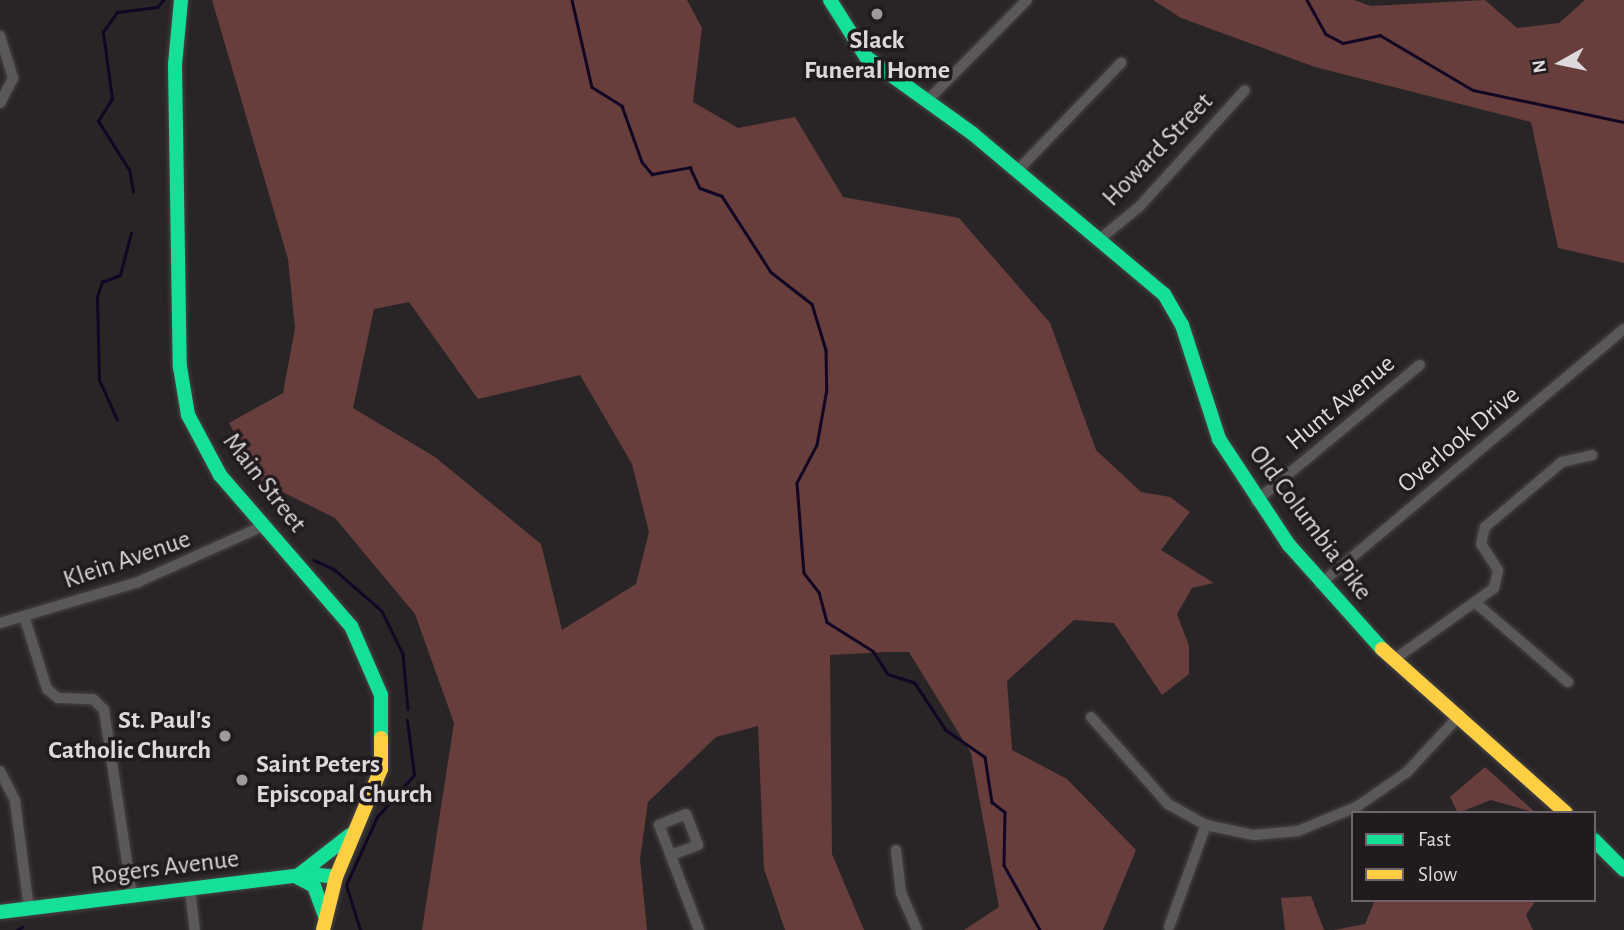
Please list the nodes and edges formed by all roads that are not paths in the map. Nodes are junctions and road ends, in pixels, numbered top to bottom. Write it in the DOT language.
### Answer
graph roads {
  1 [pos="181,0"];
  2 [pos="830,0"];
  3 [pos="1027,0"];
  4 [pos="0,36"];
  5 [pos="1121,63"];
  6 [pos="1245,90"];
  7 [pos="927,101"];
  8 [pos="0,103"];
  9 [pos="1018,170"];
  10 [pos="1101,238"];
  11 [pos="1624,328"];
  12 [pos="1420,365"];
  13 [pos="1592,455"];
  14 [pos="1256,501"];
  15 [pos="263,526"];
  16 [pos="1320,584"];
  17 [pos="1477,604"];
  18 [pos="24,616"];
  19 [pos="0,623"];
  20 [pos="1395,659"];
  21 [pos="1568,682"];
  22 [pos="1460,715"];
  23 [pos="1091,717"];
  24 [pos="0,771"];
  25 [pos="1564,811"];
  26 [pos="364,813"];
  27 [pos="1206,825"];
  28 [pos="1596,842"];
  29 [pos="896,850"];
  30 [pos="671,855"];
  31 [pos="1624,870"];
  32 [pos="296,876"];
  33 [pos="336,877"];
  34 [pos="190,891"];
  35 [pos="132,896"];
  36 [pos="29,909"];
  37 [pos="0,912"];
  38 [pos="324,925"];
  39 [pos="1170,927"];
  40 [pos="195,930"];
  41 [pos="699,930"];
  42 [pos="918,930"];
  1 -- 15 [label="street, Main Street"];
  2 -- 7 [label="street, Old Columbia Pike"];
  3 -- 7 [label="street"];
  4 -- 8 [label="street"];
  5 -- 9 [label="street"];
  6 -- 10 [label="street, Howard Street"];
  7 -- 9 [label="street, Old Columbia Pike"];
  9 -- 10 [label="street, Old Columbia Pike"];
  10 -- 14 [label="street, Old Columbia Pike"];
  11 -- 16 [label="street, Overlook Drive"];
  12 -- 14 [label="street, Hunt Avenue"];
  13 -- 17 [label="street"];
  14 -- 16 [label="street, Old Columbia Pike"];
  15 -- 18 [label="street, Klein Avenue"];
  15 -- 26 [label="street, Main Street"];
  16 -- 20 [label="street, Old Columbia Pike"];
  17 -- 20 [label="street"];
  17 -- 21 [label="street"];
  18 -- 19 [label="street, Klein Avenue"];
  18 -- 35 [label="street"];
  20 -- 22 [label="street, Old Columbia Pike"];
  22 -- 25 [label="street, Old Columbia Pike"];
  22 -- 27 [label="street"];
  23 -- 27 [label="street"];
  24 -- 36 [label="street"];
  26 -- 32 [label="street"];
  26 -- 33 [label="street, Main Street"];
  27 -- 39 [label="street"];
  28 -- 31 [label="street"];
  29 -- 42 [label="street"];
  30 -- 30 [label="street"];
  30 -- 41 [label="street"];
  32 -- 33 [label="street, Rogers Avenue"];
  32 -- 34 [label="street, Rogers Avenue"];
  32 -- 38 [label="street"];
  33 -- 38 [label="street, Main Street"];
  34 -- 35 [label="street, Rogers Avenue"];
  34 -- 40 [label="street"];
  35 -- 36 [label="street, Rogers Avenue"];
  36 -- 37 [label="street, Rogers Avenue"];
}
